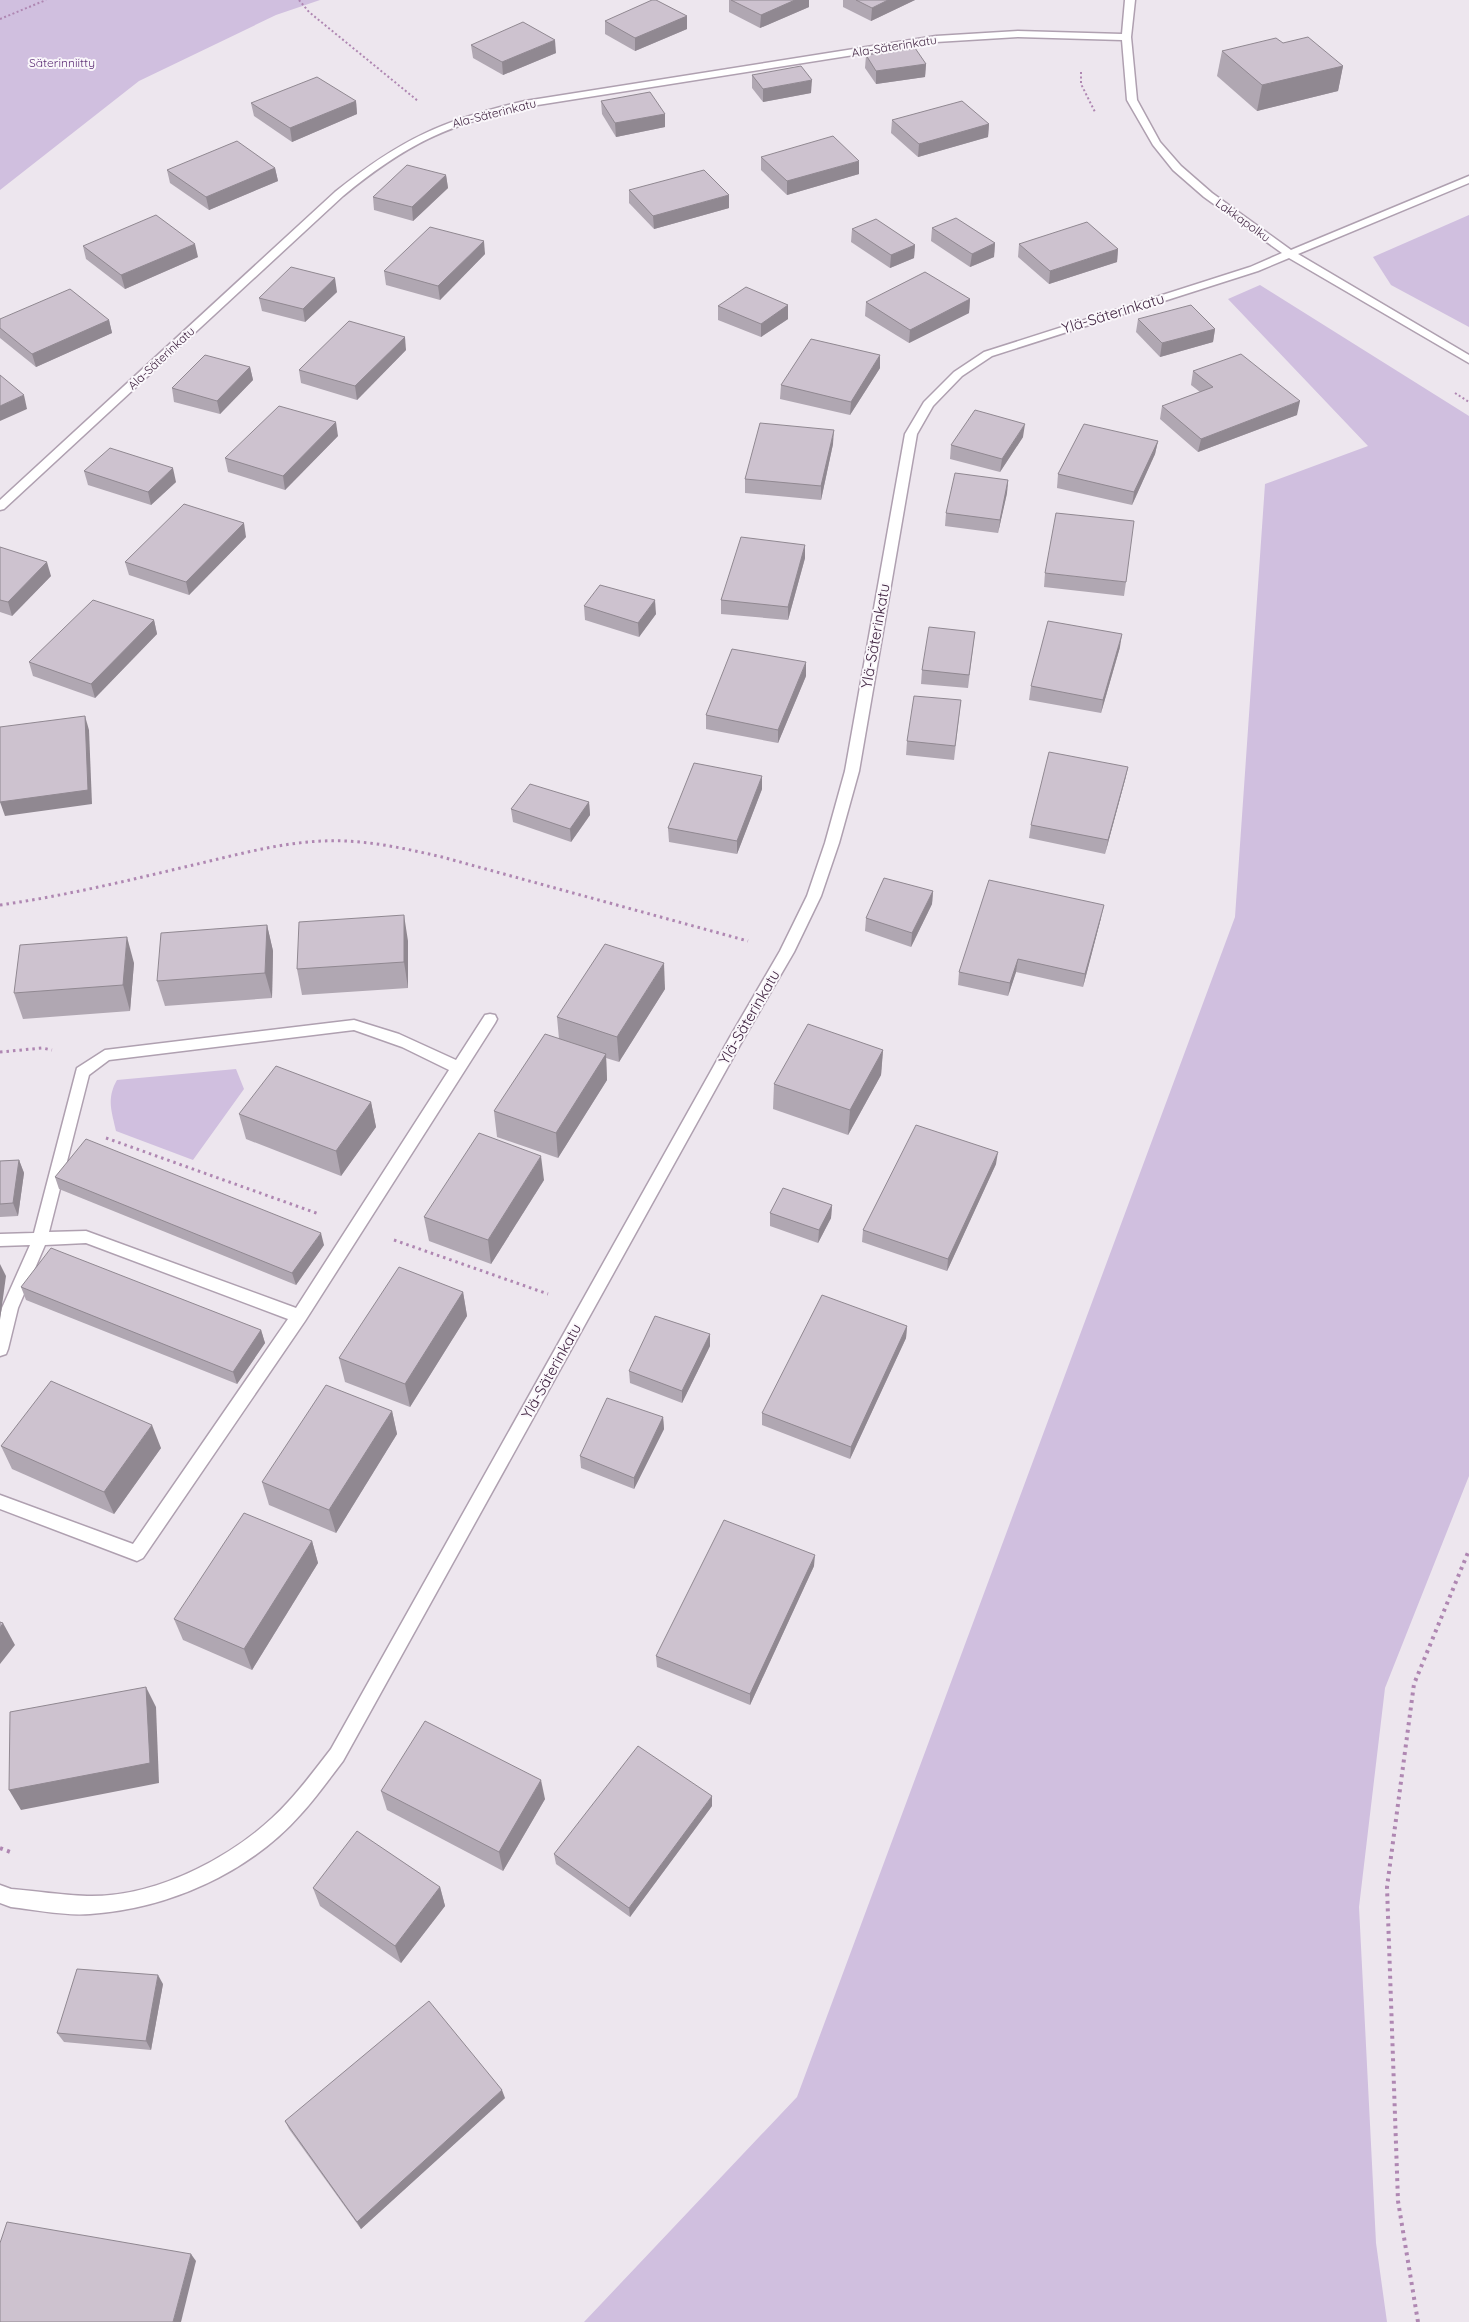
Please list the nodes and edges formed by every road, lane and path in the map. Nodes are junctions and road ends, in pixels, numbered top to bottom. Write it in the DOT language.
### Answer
graph roads {
  1 [pos="46,0"];
  2 [pos="299,0"];
  3 [pos="1130,0"];
  4 [pos="0,19"];
  5 [pos="1126,36"];
  6 [pos="423,105"];
  7 [pos="1469,179"];
  8 [pos="1291,254"];
  9 [pos="1469,360"];
  10 [pos="0,506"];
  11 [pos="0,905"];
  12 [pos="753,943"];
  13 [pos="490,1019"];
  14 [pos="458,1068"];
  15 [pos="69,1125"];
  16 [pos="357,1227"];
  17 [pos="40,1238"];
  18 [pos="0,1240"];
  19 [pos="551,1295"];
  20 [pos="299,1316"];
  21 [pos="0,1349"];
  22 [pos="0,1502"];
  23 [pos="1469,1550"];
  24 [pos="0,1848"];
  25 [pos="21,1855"];
  26 [pos="0,1894"];
  27 [pos="1418,2322"];
  1 -- 4 [label="path"];
  2 -- 6 [label="path"];
  3 -- 5 [label="street, Lakkapolku"];
  5 -- 8 [label="street, Lakkapolku"];
  5 -- 10 [label="street, Ala-Säterinkatu"];
  7 -- 8 [label="street, Ylä-Säterinkatu"];
  8 -- 9 [label="street, Lakkapolku"];
  8 -- 26 [label="street, Ylä-Säterinkatu"];
  11 -- 12 [label="path"];
  13 -- 14 [label="street"];
  14 -- 15 [label="street"];
  14 -- 16 [label="street"];
  15 -- 16 [label="path"];
  15 -- 17 [label="street"];
  16 -- 19 [label="path"];
  16 -- 20 [label="street"];
  17 -- 18 [label="street"];
  17 -- 20 [label="street"];
  17 -- 21 [label="street"];
  20 -- 22 [label="street"];
  23 -- 27 [label="path"];
  24 -- 25 [label="path"];
}
